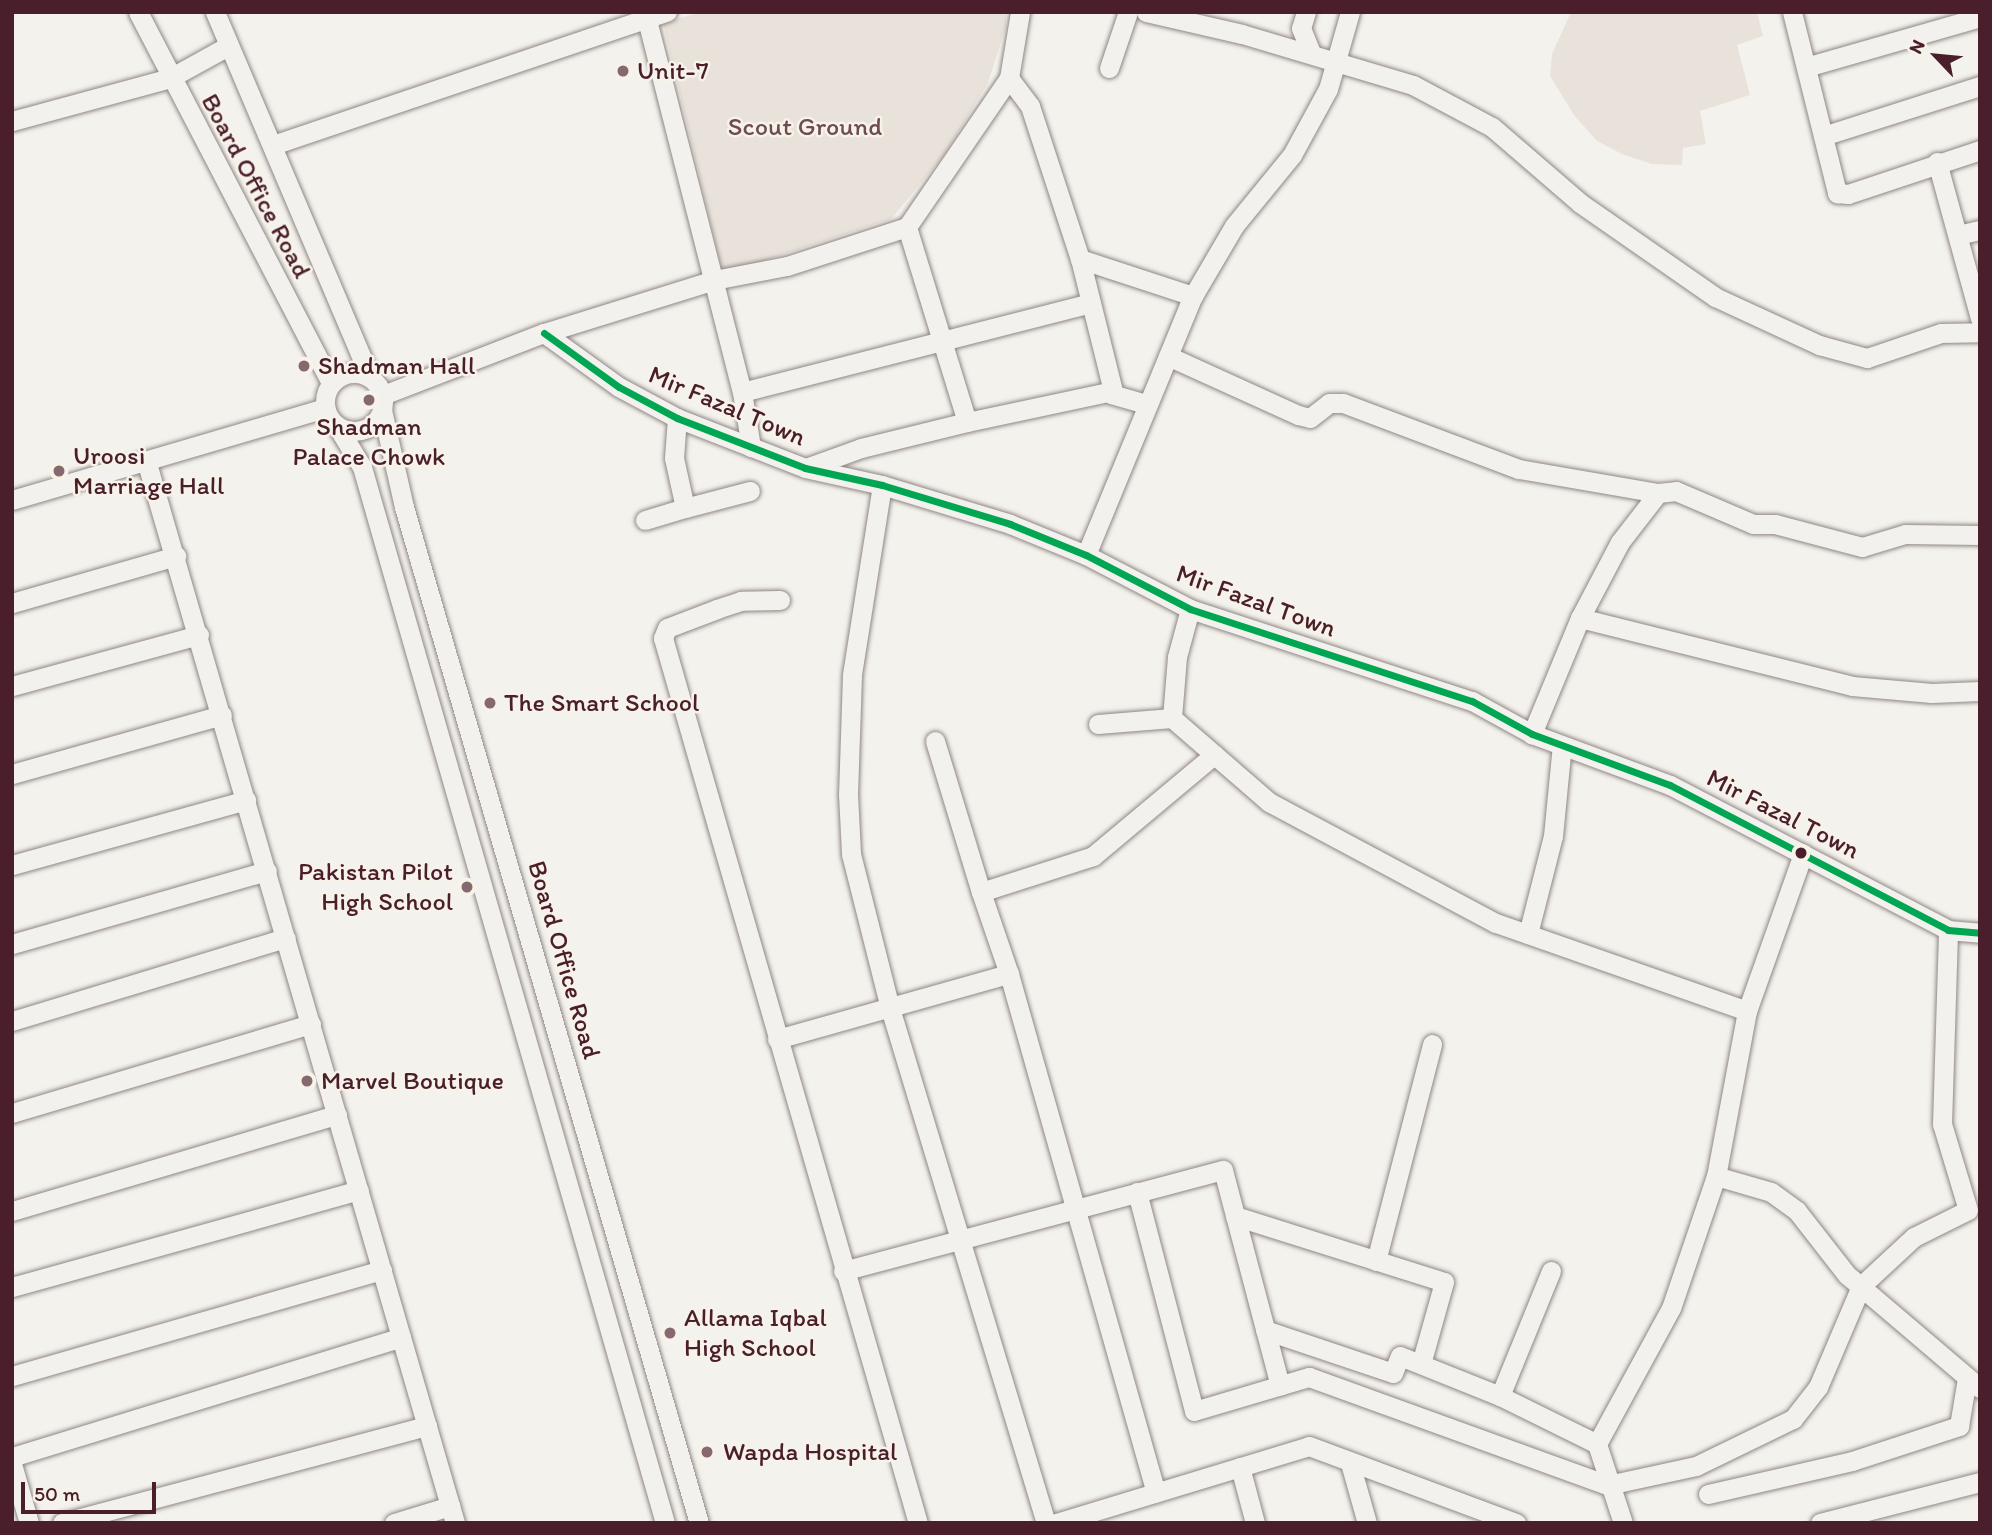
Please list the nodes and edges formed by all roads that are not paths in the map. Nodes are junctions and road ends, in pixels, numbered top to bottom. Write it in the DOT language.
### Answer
graph roads {
  1 [pos="138,12"];
  2 [pos="215,12"];
  3 [pos="667,12"];
  4 [pos="1020,12"];
  5 [pos="1128,12"];
  6 [pos="1146,12"];
  7 [pos="1306,12"];
  8 [pos="1350,12"];
  9 [pos="1792,12"];
  10 [pos="646,15"];
  11 [pos="1980,17"];
  12 [pos="228,46"];
  13 [pos="1311,53"];
  14 [pos="1337,60"];
  15 [pos="1806,67"];
  16 [pos="1109,68"];
  17 [pos="170,78"];
  18 [pos="1009,78"];
  19 [pos="1980,86"];
  20 [pos="12,121"];
  21 [pos="1823,136"];
  22 [pos="273,145"];
  23 [pos="1980,150"];
  24 [pos="1937,162"];
  25 [pos="908,227"];
  26 [pos="1980,230"];
  27 [pos="1958,235"];
  28 [pos="1080,259"];
  29 [pos="714,280"];
  30 [pos="1193,296"];
  31 [pos="1091,303"];
  32 [pos="1979,311"];
  33 [pos="1980,332"];
  34 [pos="544,333"];
  35 [pos="944,339"];
  36 [pos="1168,356"];
  37 [pos="370,377"];
  38 [pos="331,383"];
  39 [pos="742,392"];
  40 [pos="1111,394"];
  41 [pos="382,402"];
  42 [pos="1146,404"];
  43 [pos="325,408"];
  44 [pos="677,418"];
  45 [pos="967,422"];
  46 [pos="337,426"];
  47 [pos="751,447"];
  48 [pos="146,460"];
  49 [pos="805,468"];
  50 [pos="882,485"];
  51 [pos="750,491"];
  52 [pos="1658,493"];
  53 [pos="12,499"];
  54 [pos="685,508"];
  55 [pos="645,520"];
  56 [pos="1980,535"];
  57 [pos="1086,555"];
  58 [pos="176,556"];
  59 [pos="780,600"];
  60 [pos="12,603"];
  61 [pos="1190,609"];
  62 [pos="1580,618"];
  63 [pos="199,635"];
  64 [pos="12,686"];
  65 [pos="1980,691"];
  66 [pos="222,715"];
  67 [pos="1172,718"];
  68 [pos="1098,724"];
  69 [pos="1532,734"];
  70 [pos="934,741"];
  71 [pos="1562,745"];
  72 [pos="1214,755"];
  73 [pos="12,774"];
  74 [pos="246,800"];
  75 [pos="1803,855"];
  76 [pos="12,865"];
  77 [pos="267,871"];
  78 [pos="981,892"];
  79 [pos="1948,930"];
  80 [pos="1980,933"];
  81 [pos="1528,934"];
  82 [pos="286,938"];
  83 [pos="12,944"];
  84 [pos="1009,974"];
  85 [pos="890,1008"];
  86 [pos="1747,1011"];
  87 [pos="12,1021"];
  88 [pos="311,1024"];
  89 [pos="777,1039"];
  90 [pos="1432,1044"];
  91 [pos="12,1114"];
  92 [pos="337,1115"];
  93 [pos="1716,1176"];
  94 [pos="359,1190"];
  95 [pos="1137,1192"];
  96 [pos="1974,1207"];
  97 [pos="1073,1208"];
  98 [pos="12,1211"];
  99 [pos="1235,1216"];
  100 [pos="959,1237"];
  101 [pos="1376,1261"];
  102 [pos="382,1270"];
  103 [pos="843,1271"];
  104 [pos="1551,1271"];
  105 [pos="1861,1286"];
  106 [pos="12,1287"];
  107 [pos="1265,1330"];
  108 [pos="401,1337"];
  109 [pos="1421,1364"];
  110 [pos="12,1376"];
  111 [pos="1973,1383"];
  112 [pos="1280,1386"];
  113 [pos="1500,1396"];
  114 [pos="427,1426"];
  115 [pos="1597,1444"];
  116 [pos="12,1457"];
  117 [pos="1350,1463"];
  118 [pos="12,1464"];
  119 [pos="1241,1467"];
  120 [pos="1980,1482"];
  121 [pos="1608,1485"];
  122 [pos="1156,1493"];
  123 [pos="1708,1494"];
  124 [pos="1128,1513"];
  125 [pos="453,1515"];
  126 [pos="29,1523"];
  127 [pos="62,1523"];
  128 [pos="394,1523"];
  129 [pos="665,1523"];
  130 [pos="699,1523"];
  131 [pos="918,1523"];
  132 [pos="1046,1523"];
  133 [pos="1056,1523"];
  134 [pos="1255,1523"];
  135 [pos="1367,1523"];
  136 [pos="1516,1523"];
  137 [pos="1623,1523"];
  138 [pos="1820,1523"];
  1 -- 17 [label="street, Board Office Road"];
  2 -- 12 [label="street, Board Office Road"];
  3 -- 10 [label="street"];
  4 -- 18 [label="street"];
  5 -- 16 [label="street"];
  6 -- 13 [label="street"];
  7 -- 13 [label="street"];
  8 -- 14 [label="street"];
  9 -- 15 [label="street"];
  10 -- 22 [label="street"];
  10 -- 29 [label="street"];
  11 -- 15 [label="street"];
  12 -- 17 [label="street"];
  12 -- 22 [label="street, Board Office Road"];
  13 -- 14 [label="street"];
  14 -- 30 [label="street"];
  14 -- 33 [label="street"];
  15 -- 21 [label="street"];
  17 -- 20 [label="street"];
  17 -- 38 [label="street, Board Office Road"];
  18 -- 25 [label="street"];
  18 -- 28 [label="street"];
  19 -- 21 [label="street"];
  21 -- 24 [label="street"];
  22 -- 37 [label="street, Board Office Road"];
  23 -- 24 [label="street"];
  24 -- 27 [label="street"];
  25 -- 29 [label="street"];
  25 -- 35 [label="street"];
  26 -- 27 [label="street"];
  27 -- 32 [label="street"];
  28 -- 30 [label="street"];
  28 -- 31 [label="street"];
  29 -- 34 [label="street"];
  29 -- 39 [label="street"];
  30 -- 36 [label="street"];
  31 -- 35 [label="street"];
  31 -- 40 [label="street"];
  34 -- 41 [label="street"];
  34 -- 44 [label="street, Mir Fazal Town"];
  35 -- 39 [label="street"];
  35 -- 45 [label="street"];
  36 -- 42 [label="street"];
  36 -- 52 [label="street"];
  37 -- 38 [label="street"];
  37 -- 41 [label="street"];
  38 -- 43 [label="street"];
  39 -- 47 [label="street"];
  40 -- 42 [label="street"];
  40 -- 45 [label="street"];
  41 -- 46 [label="street"];
  41 -- 130 [label="street, Board Office Road"];
  42 -- 57 [label="street"];
  43 -- 46 [label="street"];
  43 -- 48 [label="street"];
  44 -- 47 [label="street, Mir Fazal Town"];
  44 -- 54 [label="street"];
  45 -- 49 [label="street"];
  46 -- 129 [label="street"];
  47 -- 49 [label="street, Mir Fazal Town"];
  48 -- 53 [label="street"];
  48 -- 58 [label="street"];
  49 -- 50 [label="street, Mir Fazal Town"];
  50 -- 57 [label="street, Mir Fazal Town"];
  50 -- 85 [label="street"];
  51 -- 54 [label="street"];
  52 -- 56 [label="street"];
  52 -- 62 [label="street"];
  54 -- 55 [label="street"];
  57 -- 61 [label="street, Mir Fazal Town"];
  58 -- 60 [label="street"];
  58 -- 63 [label="street"];
  59 -- 89 [label="street"];
  61 -- 67 [label="street"];
  61 -- 69 [label="street, Mir Fazal Town"];
  62 -- 65 [label="street"];
  62 -- 69 [label="street"];
  63 -- 64 [label="street"];
  63 -- 66 [label="street"];
  66 -- 73 [label="street"];
  66 -- 74 [label="street"];
  67 -- 68 [label="street"];
  67 -- 72 [label="street"];
  69 -- 71 [label="street, Mir Fazal Town"];
  70 -- 78 [label="street"];
  71 -- 75 [label="street, Mir Fazal Town"];
  71 -- 81 [label="street"];
  72 -- 78 [label="street"];
  72 -- 81 [label="street"];
  74 -- 76 [label="street"];
  74 -- 77 [label="street"];
  75 -- 79 [label="street, Mir Fazal Town"];
  75 -- 86 [label="street"];
  77 -- 82 [label="street"];
  77 -- 83 [label="street"];
  78 -- 84 [label="street"];
  79 -- 80 [label="street"];
  79 -- 96 [label="street"];
  81 -- 86 [label="street"];
  82 -- 87 [label="street"];
  82 -- 88 [label="street"];
  84 -- 85 [label="street"];
  84 -- 97 [label="street"];
  85 -- 89 [label="street"];
  85 -- 100 [label="street"];
  86 -- 93 [label="street"];
  88 -- 91 [label="street"];
  88 -- 92 [label="street"];
  89 -- 103 [label="street"];
  90 -- 101 [label="street"];
  92 -- 94 [label="street"];
  92 -- 98 [label="street"];
  93 -- 105 [label="street"];
  93 -- 115 [label="street"];
  94 -- 102 [label="street"];
  94 -- 106 [label="street"];
  95 -- 97 [label="street"];
  95 -- 99 [label="street"];
  95 -- 112 [label="street"];
  96 -- 105 [label="street"];
  97 -- 100 [label="street"];
  97 -- 122 [label="street"];
  99 -- 101 [label="street"];
  99 -- 107 [label="street"];
  100 -- 103 [label="street"];
  100 -- 132 [label="street"];
  101 -- 109 [label="street"];
  102 -- 108 [label="street"];
  102 -- 110 [label="street"];
  103 -- 131 [label="street"];
  104 -- 113 [label="street"];
  105 -- 111 [label="street"];
  105 -- 121 [label="street"];
  107 -- 109 [label="street"];
  107 -- 112 [label="street"];
  108 -- 114 [label="street"];
  108 -- 116 [label="street"];
  109 -- 113 [label="street"];
  111 -- 123 [label="street"];
  112 -- 121 [label="street"];
  113 -- 115 [label="street"];
  114 -- 125 [label="street"];
  114 -- 127 [label="street"];
  115 -- 121 [label="street"];
  117 -- 119 [label="street"];
  117 -- 135 [label="street"];
  117 -- 136 [label="street"];
  118 -- 126 [label="street"];
  119 -- 122 [label="street"];
  119 -- 134 [label="street"];
  120 -- 138 [label="street"];
  121 -- 137 [label="street"];
  122 -- 124 [label="street"];
  124 -- 133 [label="street"];
  125 -- 128 [label="street"];
}
